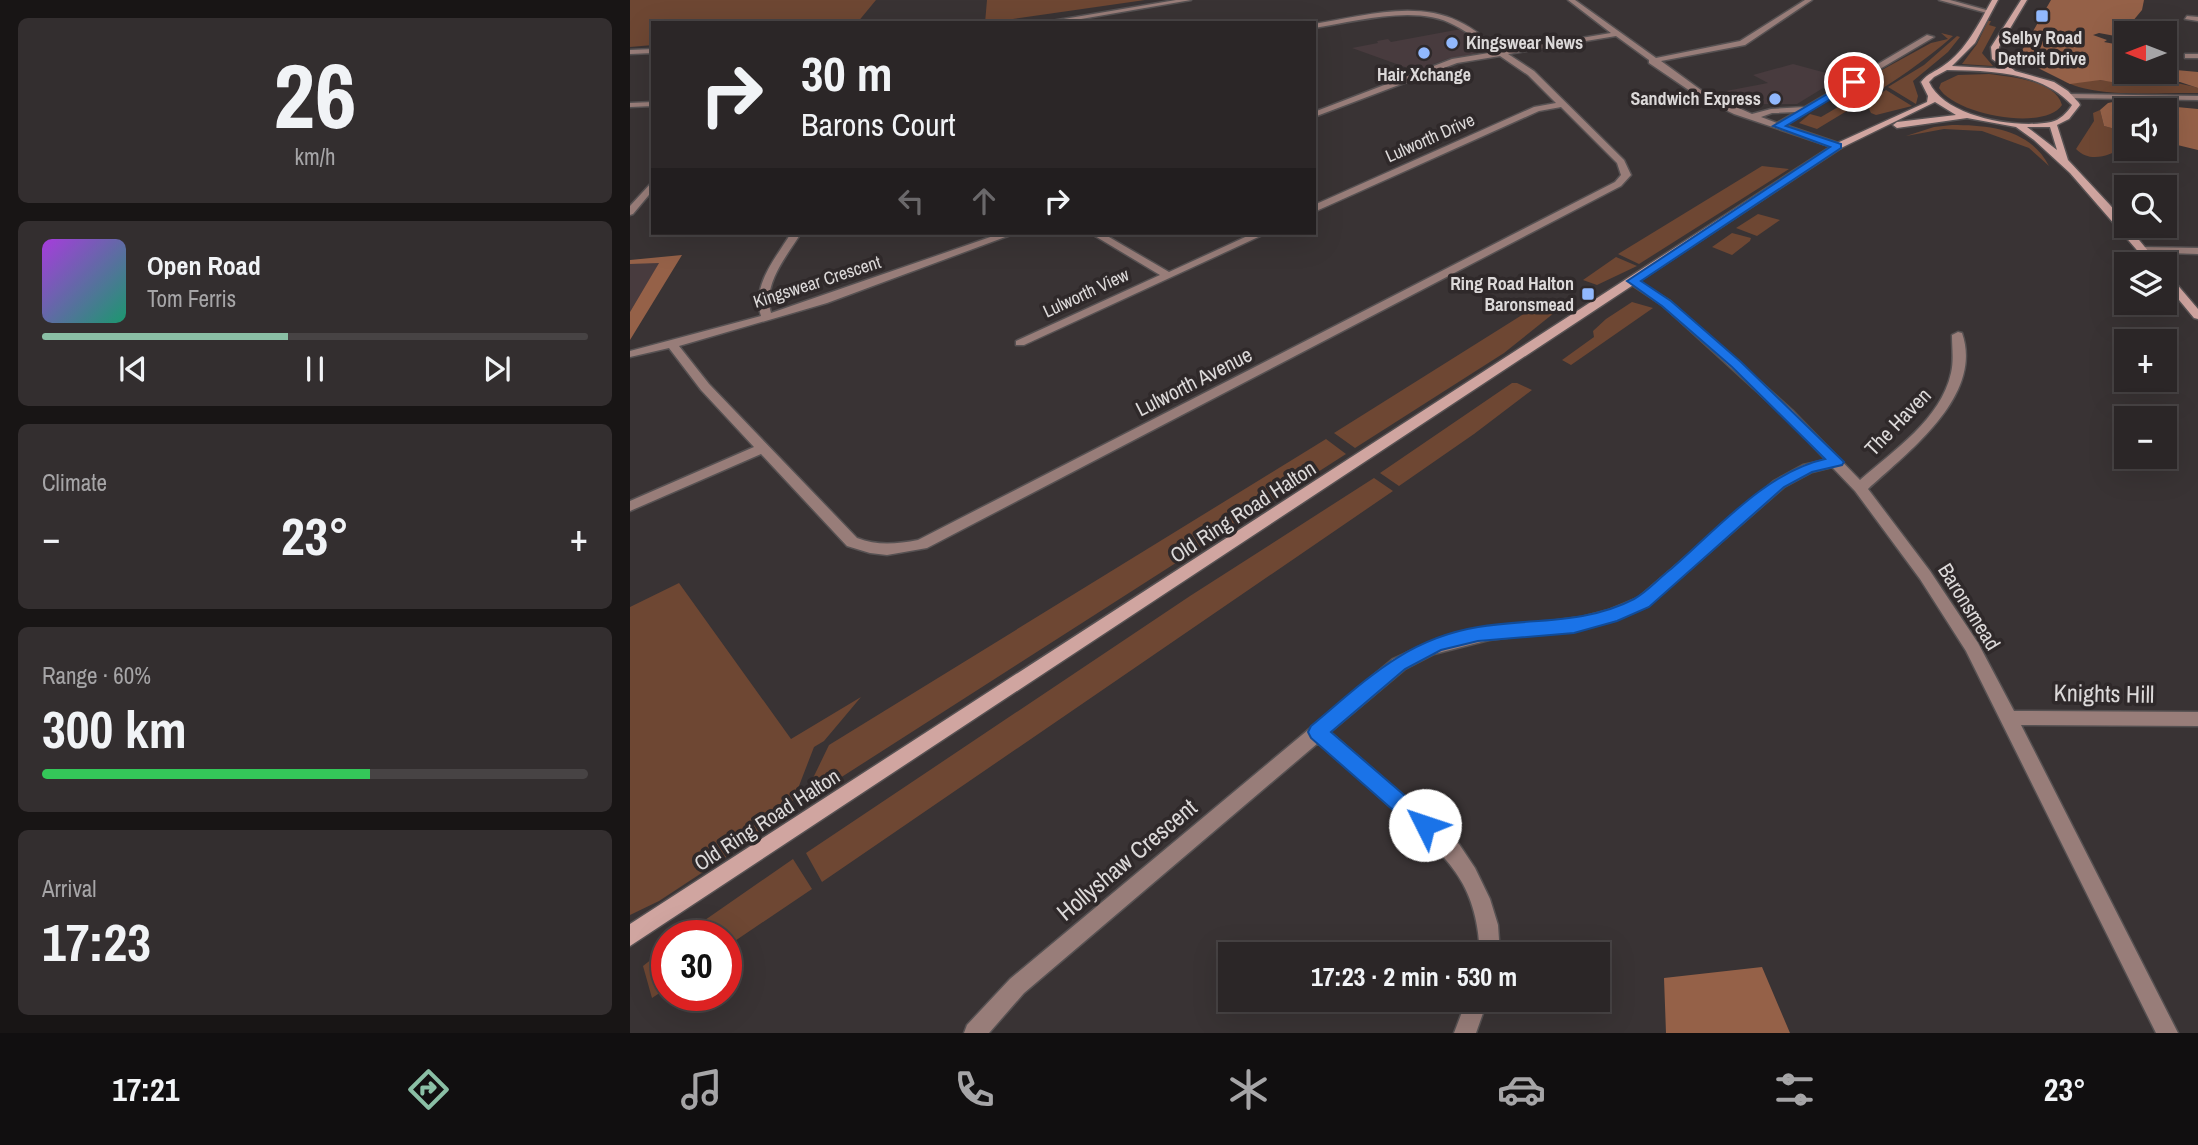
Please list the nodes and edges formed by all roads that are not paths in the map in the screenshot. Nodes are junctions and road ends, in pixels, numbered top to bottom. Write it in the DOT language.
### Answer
graph roads {
  1 [pos="1188,0"];
  2 [pos="1571,0"];
  3 [pos="1809,0"];
  4 [pos="1942,0"];
  5 [pos="1995,0"];
  6 [pos="2025,0"];
  7 [pos="1987,11"];
  8 [pos="2187,18"];
  9 [pos="2198,19"];
  10 [pos="1056,21"];
  11 [pos="1316,26"];
  12 [pos="1616,34"];
  13 [pos="1930,37"];
  14 [pos="651,51"];
  15 [pos="630,52"];
  16 [pos="1502,53"];
  17 [pos="2188,55"];
  18 [pos="2198,56"];
  19 [pos="1652,61"];
  20 [pos="1947,68"];
  21 [pos="2027,75"];
  22 [pos="2070,96"];
  23 [pos="1931,98"];
  24 [pos="2198,98"];
  25 [pos="651,104"];
  26 [pos="1562,104"];
  27 [pos="630,105"];
  28 [pos="1810,109"];
  29 [pos="1316,114"];
  30 [pos="1969,116"];
  31 [pos="1753,117"];
  32 [pos="2016,123"];
  33 [pos="2053,124"];
  34 [pos="1778,126"];
  35 [pos="1880,127"];
  36 [pos="1838,146"];
  37 [pos="2064,160"];
  38 [pos="651,186"];
  39 [pos="1316,208"];
  40 [pos="630,212"];
  41 [pos="795,235"];
  42 [pos="1006,235"];
  43 [pos="1099,235"];
  44 [pos="1257,235"];
  45 [pos="2142,250"];
  46 [pos="2198,251"];
  47 [pos="1167,275"];
  48 [pos="1633,281"];
  49 [pos="2177,291"];
  50 [pos="766,316"];
  51 [pos="2198,316"];
  52 [pos="1958,335"];
  53 [pos="1020,343"];
  54 [pos="671,345"];
  55 [pos="630,354"];
  56 [pos="762,448"];
  57 [pos="1837,462"];
  58 [pos="1860,488"];
  59 [pos="630,506"];
  60 [pos="2009,718"];
  61 [pos="2198,719"];
  62 [pos="1318,732"];
  63 [pos="630,936"];
  64 [pos="1489,942"];
  65 [pos="1473,1012"];
  66 [pos="975,1033"];
  67 [pos="1465,1033"];
  68 [pos="2167,1033"];
  1 -- 10 [label="street"];
  2 -- 12 [label="street"];
  3 -- 19 [label="street"];
  4 -- 7 [label="street"];
  5 -- 7 [label="main road"];
  6 -- 21 [label="main road"];
  7 -- 20 [label="main road"];
  8 -- 9 [label="street"];
  11 -- 16 [label="street, Lulworth Avenue"];
  12 -- 16 [label="street"];
  12 -- 19 [label="street"];
  13 -- 28 [label="street"];
  14 -- 15 [label="street"];
  16 -- 26 [label="street, Lulworth Avenue"];
  16 -- 29 [label="street"];
  17 -- 18 [label="street"];
  19 -- 31 [label="street"];
  20 -- 21 [label="main road"];
  20 -- 23 [label="main road"];
  21 -- 22 [label="main road"];
  22 -- 24 [label="street"];
  22 -- 33 [label="main road"];
  23 -- 30 [label="main road"];
  23 -- 35 [label="main road, Old Ring Road Halton"];
  25 -- 27 [label="street"];
  26 -- 39 [label="street, Lulworth Drive"];
  26 -- 56 [label="street, Lulworth Avenue"];
  28 -- 31 [label="street"];
  28 -- 34 [label="street"];
  30 -- 32 [label="main road"];
  30 -- 35 [label="main road, Old Ring Road Halton"];
  31 -- 34 [label="street"];
  32 -- 33 [label="main road"];
  32 -- 37 [label="main road"];
  33 -- 37 [label="main road"];
  34 -- 36 [label="street"];
  35 -- 36 [label="main road, Old Ring Road Halton"];
  36 -- 48 [label="main road, Old Ring Road Halton"];
  37 -- 45 [label="main road"];
  38 -- 40 [label="street"];
  41 -- 50 [label="street"];
  42 -- 50 [label="street, Kingswear Crescent"];
  43 -- 47 [label="street"];
  44 -- 47 [label="street"];
  45 -- 46 [label="street"];
  47 -- 53 [label="street, Lulworth View"];
  48 -- 57 [label="street, Baronsmead"];
  48 -- 63 [label="main road, Old Ring Road Halton"];
  49 -- 51 [label="main road"];
  50 -- 54 [label="street, Kingswear Crescent"];
  52 -- 58 [label="street, The Haven"];
  54 -- 55 [label="street, Kingswear Crescent"];
  54 -- 56 [label="street, Lulworth Avenue"];
  56 -- 59 [label="street"];
  57 -- 58 [label="street, Baronsmead"];
  57 -- 62 [label="street, Hollyshaw Crescent"];
  58 -- 60 [label="street, Baronsmead"];
  60 -- 61 [label="street, Knights Hill"];
  60 -- 68 [label="street, Baronsmead"];
  62 -- 64 [label="street"];
  62 -- 66 [label="street, Hollyshaw Crescent"];
  65 -- 67 [label="street"];
}
